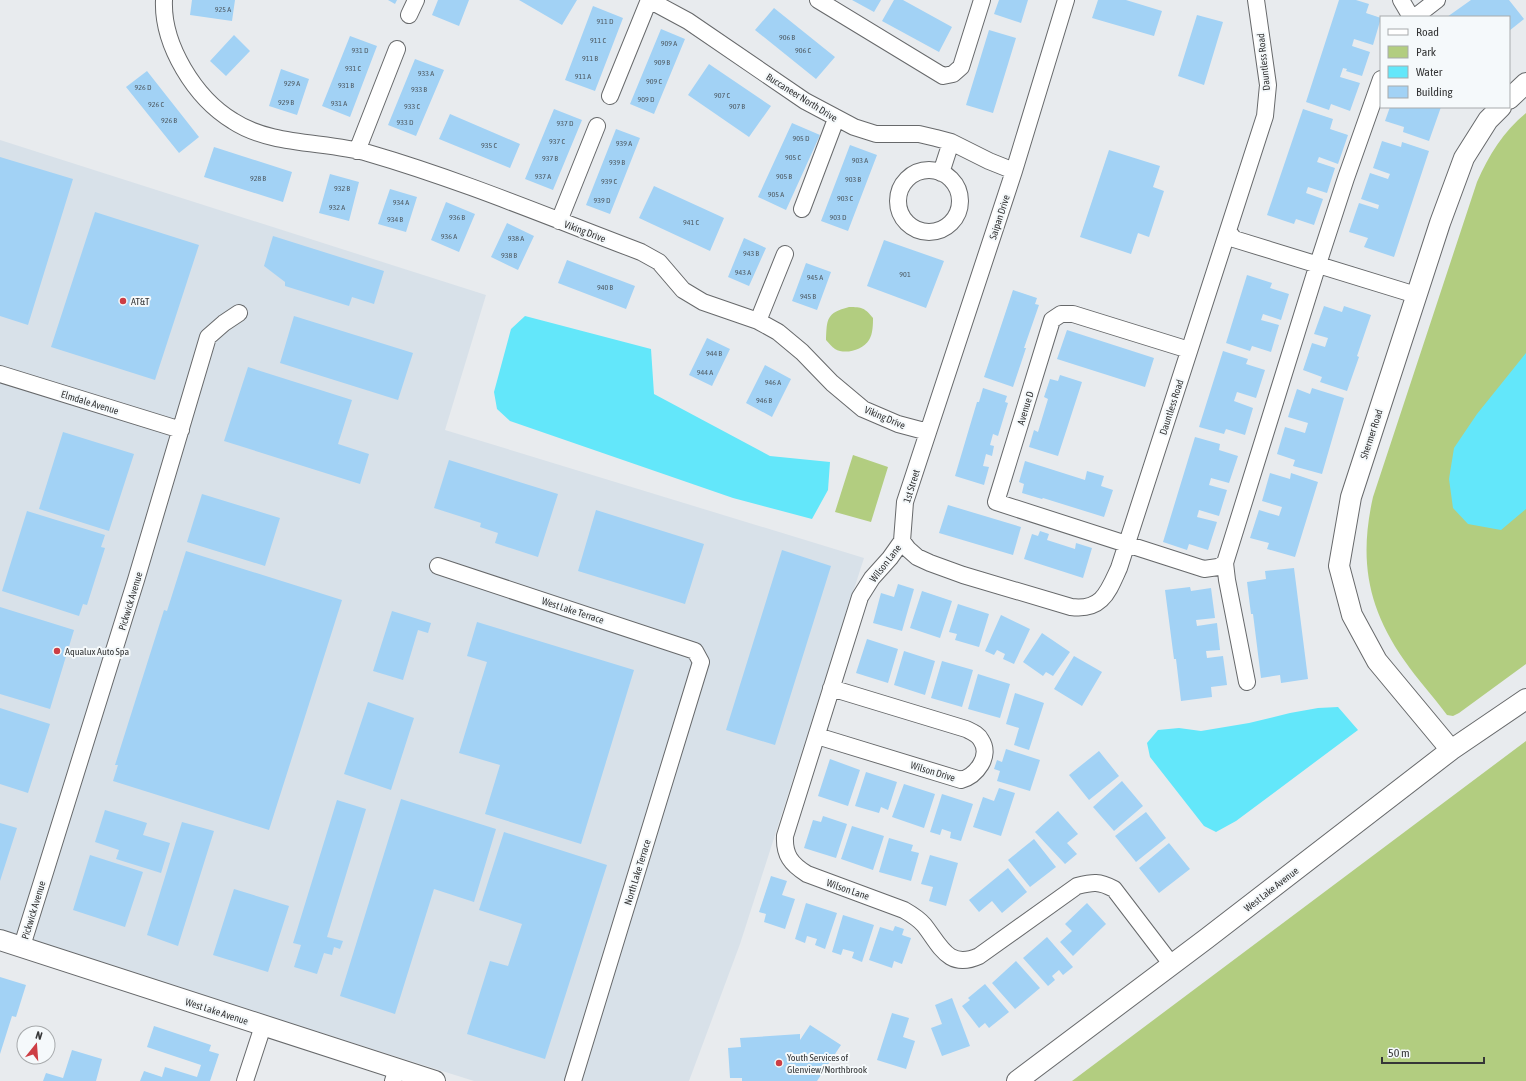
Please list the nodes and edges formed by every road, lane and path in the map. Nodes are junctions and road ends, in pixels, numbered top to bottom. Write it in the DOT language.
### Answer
graph roads {
  1 [pos="164,0"];
  2 [pos="416,0"];
  3 [pos="649,0"];
  4 [pos="818,0"];
  5 [pos="982,0"];
  6 [pos="1066,0"];
  7 [pos="1256,0"];
  8 [pos="1401,0"];
  9 [pos="1437,0"];
  10 [pos="409,15"];
  11 [pos="1410,16"];
  12 [pos="1416,16"];
  13 [pos="397,49"];
  14 [pos="1380,82"];
  15 [pos="1526,84"];
  16 [pos="610,96"];
  17 [pos="1510,98"];
  18 [pos="1500,108"];
  19 [pos="836,119"];
  20 [pos="597,126"];
  21 [pos="951,142"];
  22 [pos="357,151"];
  23 [pos="1014,171"];
  24 [pos="941,173"];
  25 [pos="802,209"];
  26 [pos="559,221"];
  27 [pos="1228,231"];
  28 [pos="785,254"];
  29 [pos="1318,264"];
  30 [pos="1416,295"];
  31 [pos="239,313"];
  32 [pos="758,321"];
  33 [pos="1189,350"];
  34 [pos="0,374"];
  35 [pos="181,430"];
  36 [pos="928,432"];
  37 [pos="902,541"];
  38 [pos="1127,544"];
  39 [pos="1225,563"];
  40 [pos="438,566"];
  41 [pos="701,662"];
  42 [pos="1247,682"];
  43 [pos="832,688"];
  44 [pos="1526,699"];
  45 [pos="816,736"];
  46 [pos="1451,750"];
  47 [pos="0,940"];
  48 [pos="22,946"];
  49 [pos="1172,965"];
  50 [pos="263,1026"];
  51 [pos="395,1075"];
  52 [pos="245,1081"];
  53 [pos="434,1081"];
  54 [pos="573,1081"];
  55 [pos="1017,1081"];
  1 -- 22 [label="street, Viking Drive"];
  2 -- 10 [label="street"];
  3 -- 16 [label="street"];
  3 -- 19 [label="street, Buccaneer North Drive"];
  4 -- 5 [label="street"];
  6 -- 23 [label="street, Saipan Drive"];
  7 -- 27 [label="street, Dauntless Road"];
  8 -- 11 [label="street"];
  9 -- 12 [label="street"];
  13 -- 22 [label="street"];
  14 -- 29 [label="street"];
  15 -- 17 [label="street"];
  18 -- 30 [label="street, Shermer Road"];
  19 -- 21 [label="street, Buccaneer North Drive"];
  19 -- 25 [label="street"];
  20 -- 26 [label="street"];
  21 -- 23 [label="street, Buccaneer North Drive"];
  21 -- 24 [label="street"];
  22 -- 26 [label="street, Viking Drive"];
  23 -- 36 [label="street, Saipan Drive"];
  26 -- 32 [label="street, Viking Drive"];
  27 -- 29 [label="street"];
  27 -- 33 [label="street, Dauntless Road"];
  28 -- 32 [label="street"];
  29 -- 30 [label="street"];
  29 -- 39 [label="street"];
  30 -- 46 [label="street, Shermer Road"];
  31 -- 35 [label="street, Pickwick Avenue"];
  32 -- 36 [label="street, Viking Drive"];
  33 -- 38 [label="street, Dauntless Road"];
  33 -- 38 [label="street, Avenue D"];
  34 -- 35 [label="street, Elmdale Avenue"];
  35 -- 48 [label="street, Pickwick Avenue"];
  36 -- 37 [label="street, 1st Street"];
  37 -- 38 [label="street, Dauntless Road"];
  37 -- 43 [label="street, Wilson Lane"];
  38 -- 39 [label="street"];
  39 -- 42 [label="street"];
  40 -- 41 [label="street, West Lake Terrace"];
  41 -- 54 [label="street, North Lake Terrace"];
  43 -- 45 [label="street, Wilson Lane"];
  43 -- 45 [label="street, Wilson Drive"];
  44 -- 46 [label="street, West Lake Avenue"];
  45 -- 49 [label="street, Wilson Lane"];
  46 -- 49 [label="street, West Lake Avenue"];
  47 -- 48 [label="street, West Lake Avenue"];
  48 -- 50 [label="street, West Lake Avenue"];
  49 -- 55 [label="street, West Lake Avenue"];
  50 -- 51 [label="street, West Lake Avenue"];
  50 -- 52 [label="street"];
  51 -- 53 [label="street, West Lake Avenue"];
}
